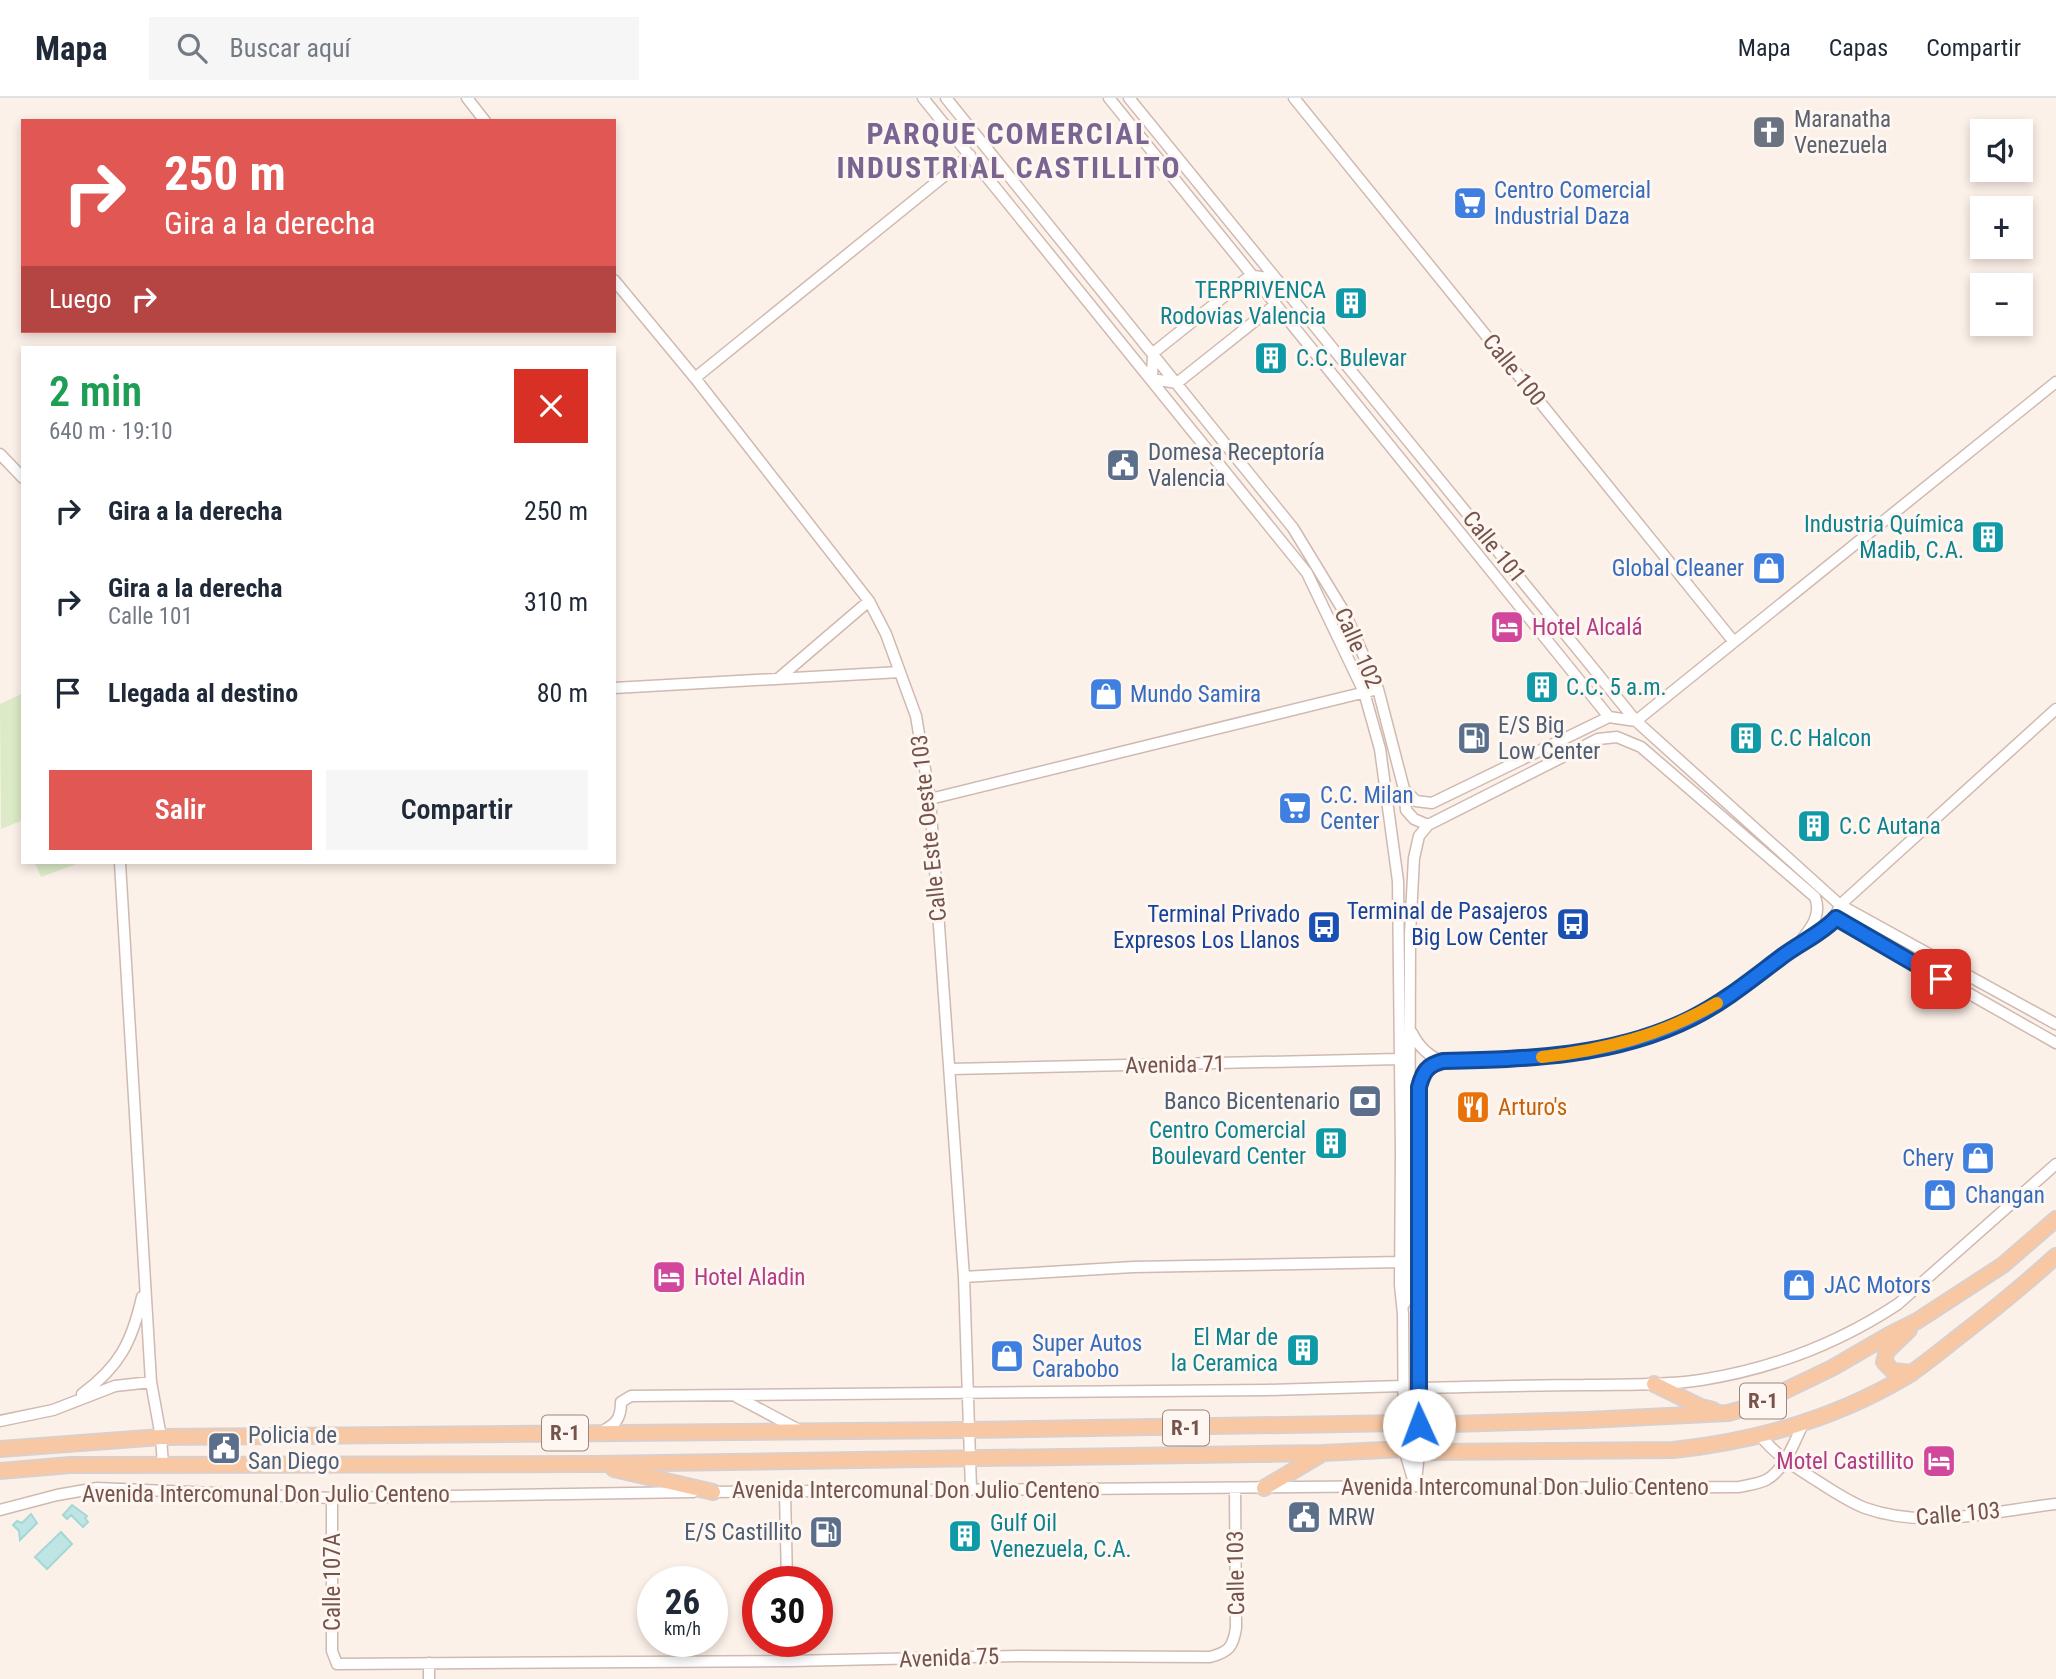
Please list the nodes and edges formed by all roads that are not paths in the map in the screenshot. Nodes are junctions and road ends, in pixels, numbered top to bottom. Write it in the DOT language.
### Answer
graph roads {
  1 [pos="467,98"];
  2 [pos="923,98"];
  3 [pos="946,98"];
  4 [pos="1109,98"];
  5 [pos="1129,98"];
  6 [pos="1294,98"];
  7 [pos="483,119"];
  8 [pos="970,155"];
  9 [pos="1254,276"];
  10 [pos="1276,279"];
  11 [pos="616,282"];
  12 [pos="1275,303"];
  13 [pos="1153,353"];
  14 [pos="695,378"];
  15 [pos="1152,379"];
  16 [pos="2056,382"];
  17 [pos="1177,383"];
  18 [pos="1411,445"];
  19 [pos="0,454"];
  20 [pos="1399,456"];
  21 [pos="21,476"];
  22 [pos="869,601"];
  23 [pos="1568,637"];
  24 [pos="1734,642"];
  25 [pos="1554,647"];
  26 [pos="900,672"];
  27 [pos="779,678"];
  28 [pos="616,688"];
  29 [pos="1378,689"];
  30 [pos="1364,692"];
  31 [pos="2056,709"];
  32 [pos="1609,717"];
  33 [pos="1636,721"];
  34 [pos="1542,749"];
  35 [pos="1681,761"];
  36 [pos="1538,770"];
  37 [pos="1672,773"];
  38 [pos="1404,789"];
  39 [pos="930,799"];
  40 [pos="1428,825"];
  41 [pos="120,864"];
  42 [pos="1840,905"];
  43 [pos="1836,918"];
  44 [pos="1800,942"];
  45 [pos="2056,1024"];
  46 [pos="1410,1029"];
  47 [pos="2056,1044"];
  48 [pos="1399,1059"];
  49 [pos="1443,1061"];
  50 [pos="951,1069"];
  51 [pos="2056,1164"];
  52 [pos="2056,1219"];
  53 [pos="2056,1256"];
  54 [pos="1400,1262"];
  55 [pos="964,1278"];
  56 [pos="145,1282"];
  57 [pos="1403,1314"];
  58 [pos="1917,1321"];
  59 [pos="1912,1373"];
  60 [pos="151,1382"];
  61 [pos="1654,1384"];
  62 [pos="1402,1386"];
  63 [pos="1418,1388"];
  64 [pos="967,1393"];
  65 [pos="733,1395"];
  66 [pos="70,1403"];
  67 [pos="1728,1413"];
  68 [pos="0,1421"];
  69 [pos="1404,1423"];
  70 [pos="1803,1423"];
  71 [pos="1419,1425"];
  72 [pos="968,1430"];
  73 [pos="803,1432"];
  74 [pos="597,1433"];
  75 [pos="1760,1435"];
  76 [pos="161,1437"];
  77 [pos="0,1449"];
  78 [pos="1404,1449"];
  79 [pos="1419,1452"];
  80 [pos="1323,1453"];
  81 [pos="970,1457"];
  82 [pos="1786,1459"];
  83 [pos="593,1464"];
  84 [pos="163,1465"];
  85 [pos="0,1471"];
  86 [pos="1415,1486"];
  87 [pos="1264,1488"];
  88 [pos="971,1489"];
  89 [pos="1235,1489"];
  90 [pos="713,1492"];
  91 [pos="785,1492"];
  92 [pos="332,1498"];
  93 [pos="2056,1504"];
  94 [pos="0,1510"];
  95 [pos="787,1566"];
  96 [pos="1225,1653"];
  97 [pos="790,1657"];
  98 [pos="790,1661"];
  99 [pos="429,1663"];
  100 [pos="337,1664"];
  101 [pos="429,1679"];
  1 -- 7 [label="street"];
  2 -- 8 [label="street, Calle 102"];
  3 -- 13 [label="street, Calle 102"];
  4 -- 9 [label="street, Calle 101"];
  5 -- 10 [label="street, Calle 101"];
  6 -- 24 [label="street, Calle 100"];
  8 -- 14 [label="street"];
  8 -- 15 [label="street, Calle 102"];
  9 -- 10 [label="street"];
  9 -- 12 [label="street, Calle 101"];
  9 -- 13 [label="street"];
  10 -- 12 [label="street"];
  10 -- 18 [label="street, Calle 101"];
  11 -- 14 [label="street, Calle Este Oeste 103"];
  12 -- 17 [label="street"];
  12 -- 20 [label="street, Calle 101"];
  13 -- 15 [label="street"];
  13 -- 17 [label="street, Calle 102"];
  14 -- 22 [label="street, Calle Este Oeste 103"];
  15 -- 17 [label="street"];
  15 -- 30 [label="street, Calle 102"];
  16 -- 24 [label="street"];
  17 -- 29 [label="street, Calle 102"];
  18 -- 20 [label="street"];
  18 -- 23 [label="street, Calle 101"];
  19 -- 21 [label="street"];
  20 -- 25 [label="street, Calle 101"];
  22 -- 26 [label="street, Calle Este Oeste 103"];
  22 -- 27 [label="street"];
  23 -- 25 [label="street"];
  23 -- 33 [label="street, Calle 101"];
  24 -- 33 [label="street"];
  25 -- 32 [label="street, Calle 101"];
  26 -- 27 [label="street"];
  26 -- 39 [label="street, Calle Este Oeste 103"];
  27 -- 28 [label="street"];
  29 -- 30 [label="street"];
  29 -- 38 [label="street, Calle 102"];
  30 -- 39 [label="street"];
  30 -- 48 [label="street, Calle 102"];
  31 -- 42 [label="street"];
  32 -- 33 [label="street"];
  32 -- 34 [label="street"];
  33 -- 35 [label="street, Calle 101"];
  34 -- 36 [label="street"];
  34 -- 38 [label="street"];
  35 -- 37 [label="street"];
  35 -- 42 [label="street, Calle 101"];
  36 -- 37 [label="street"];
  36 -- 40 [label="street"];
  37 -- 44 [label="street"];
  38 -- 40 [label="street, Calle 102"];
  39 -- 50 [label="street, Calle Este Oeste 103"];
  40 -- 46 [label="street, Calle 102"];
  41 -- 56 [label="street"];
  42 -- 43 [label="street"];
  42 -- 45 [label="street, Calle 101"];
  43 -- 44 [label="street"];
  43 -- 47 [label="street"];
  44 -- 49 [label="street"];
  46 -- 49 [label="street"];
  46 -- 57 [label="street, Calle 102"];
  48 -- 50 [label="street, Avenida 71"];
  48 -- 54 [label="street, Calle 102"];
  49 -- 63 [label="street"];
  50 -- 55 [label="street, Calle Este Oeste 103"];
  51 -- 61 [label="street"];
  52 -- 58 [label="main road, R-1"];
  53 -- 59 [label="main road, Avenida Intercomunal Don Julio Centeno / R-1"];
  54 -- 55 [label="street"];
  54 -- 57 [label="street, Calle 102"];
  55 -- 64 [label="street, Calle Este Oeste 103"];
  56 -- 60 [label="street"];
  56 -- 66 [label="street"];
  57 -- 62 [label="street, Calle 102"];
  58 -- 59 [label="main road"];
  58 -- 67 [label="main road, R-1"];
  59 -- 70 [label="main road, Avenida Intercomunal Don Julio Centeno / R-1"];
  60 -- 66 [label="street"];
  60 -- 76 [label="street"];
  61 -- 63 [label="street"];
  61 -- 67 [label="main road"];
  62 -- 64 [label="street"];
  62 -- 69 [label="street, Calle 102"];
  63 -- 71 [label="street"];
  64 -- 65 [label="street"];
  64 -- 72 [label="street, Calle Este Oeste 103"];
  65 -- 73 [label="street"];
  65 -- 74 [label="street"];
  66 -- 68 [label="street"];
  67 -- 71 [label="main road, R-1"];
  69 -- 71 [label="main road, R-1"];
  69 -- 72 [label="main road, R-1"];
  69 -- 78 [label="street, Calle 102"];
  70 -- 75 [label="main road, Avenida Intercomunal Don Julio Centeno / R-1"];
  70 -- 82 [label="street, Avenida Intercomunal Don Julio Centeno"];
  71 -- 79 [label="street"];
  72 -- 73 [label="main road, R-1"];
  72 -- 81 [label="street, Calle Este Oeste 103"];
  73 -- 74 [label="main road, R-1"];
  74 -- 76 [label="main road, R-1"];
  75 -- 79 [label="main road, Avenida Intercomunal Don Julio Centeno / R-1"];
  75 -- 82 [label="street, Calle 103"];
  76 -- 77 [label="main road, R-1"];
  76 -- 84 [label="street"];
  78 -- 79 [label="main road, Avenida Intercomunal Don Julio Centeno / R-1"];
  78 -- 80 [label="main road, Avenida Intercomunal Don Julio Centeno / R-1"];
  78 -- 86 [label="street, Calle 102"];
  79 -- 86 [label="street"];
  80 -- 81 [label="main road, Avenida Intercomunal Don Julio Centeno / R-1"];
  80 -- 87 [label="main road"];
  81 -- 83 [label="main road, Avenida Intercomunal Don Julio Centeno / R-1"];
  81 -- 88 [label="street, Calle Este Oeste 103"];
  82 -- 86 [label="street, Avenida Intercomunal Don Julio Centeno"];
  82 -- 93 [label="street, Calle 103"];
  83 -- 84 [label="main road, Avenida Intercomunal Don Julio Centeno / R-1"];
  83 -- 90 [label="main road"];
  84 -- 85 [label="main road, Avenida Intercomunal Don Julio Centeno / R-1"];
  86 -- 87 [label="street, Avenida Intercomunal Don Julio Centeno"];
  87 -- 89 [label="street, Avenida Intercomunal Don Julio Centeno"];
  88 -- 89 [label="street, Avenida Intercomunal Don Julio Centeno"];
  88 -- 91 [label="street, Avenida Intercomunal Don Julio Centeno"];
  89 -- 96 [label="street, Calle 103"];
  90 -- 91 [label="street, Avenida Intercomunal Don Julio Centeno"];
  90 -- 92 [label="street, Avenida Intercomunal Don Julio Centeno"];
  91 -- 95 [label="street"];
  92 -- 94 [label="street, Avenida Intercomunal Don Julio Centeno"];
  92 -- 100 [label="street, Calle 107A"];
  96 -- 98 [label="street, Avenida 75"];
  97 -- 98 [label="street"];
  98 -- 99 [label="street, Avenida 75"];
  99 -- 100 [label="street, Avenida 75"];
  99 -- 101 [label="street"];
}
